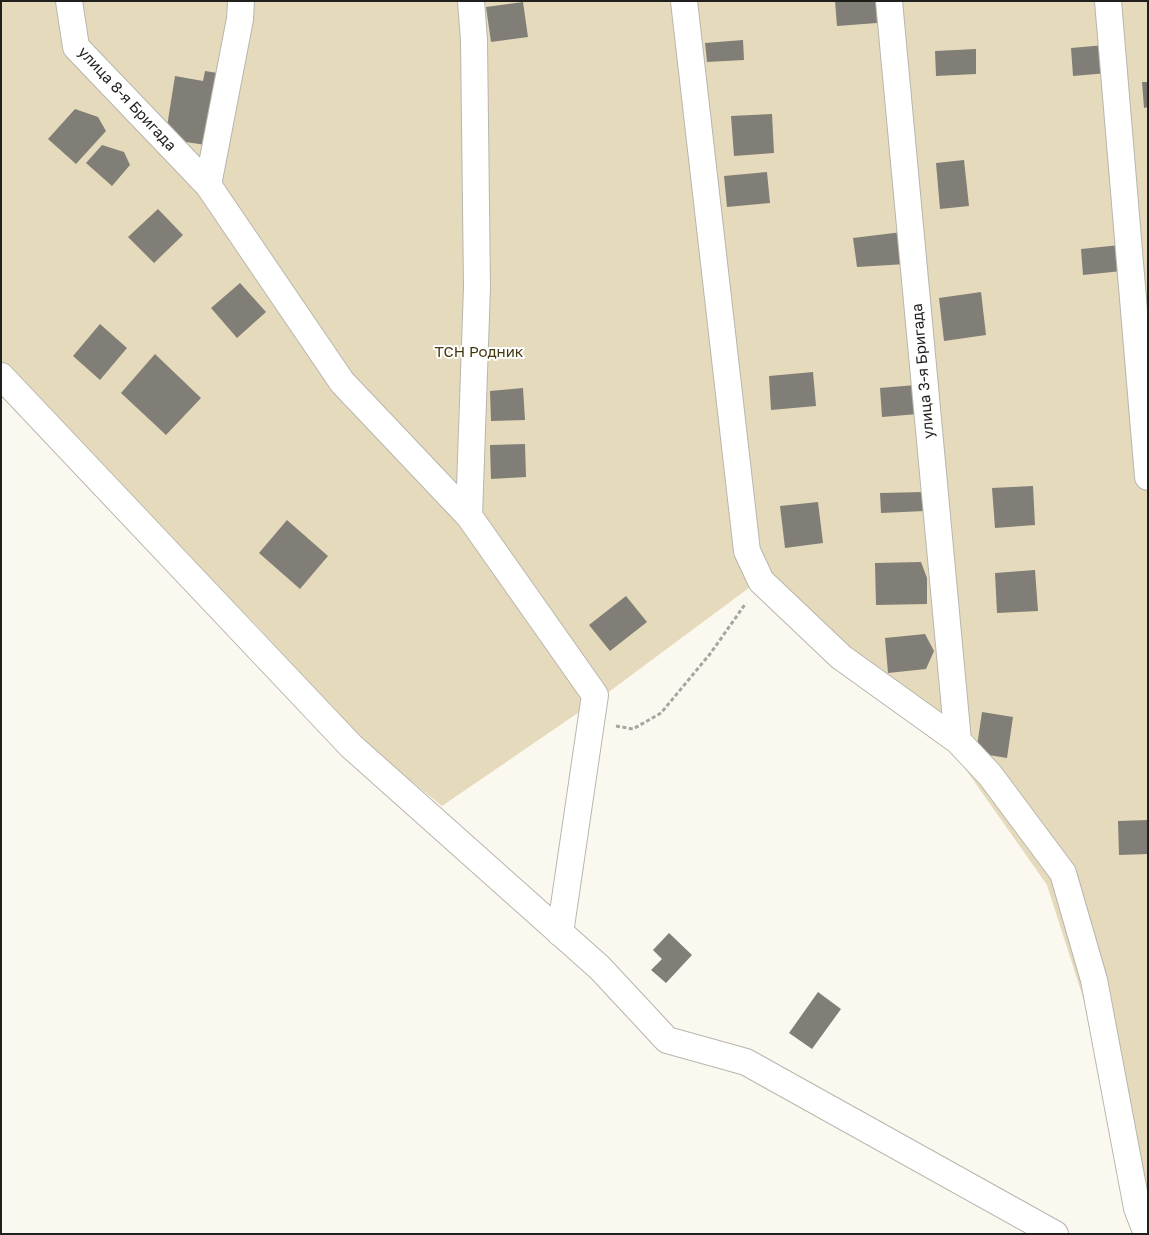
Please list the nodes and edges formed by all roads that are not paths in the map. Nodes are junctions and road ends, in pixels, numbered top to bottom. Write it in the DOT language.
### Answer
graph roads {
  1 [pos="70,1"];
  2 [pos="241,1"];
  3 [pos="470,1"];
  4 [pos="684,1"];
  5 [pos="889,1"];
  6 [pos="1108,1"];
  7 [pos="208,185"];
  8 [pos="1,376"];
  9 [pos="1148,477"];
  10 [pos="469,516"];
  11 [pos="958,741"];
  12 [pos="560,933"];
  13 [pos="1055,1234"];
  14 [pos="1148,1234"];
  1 -- 7 [label="street, улица 8-я Бригада"];
  2 -- 7 [label="street"];
  3 -- 10 [label="street"];
  4 -- 11 [label="street"];
  5 -- 11 [label="street, улица 3-я Бригада"];
  6 -- 9 [label="street"];
  7 -- 10 [label="street, улица 8-я Бригада"];
  8 -- 12 [label="street"];
  10 -- 12 [label="street, улица 8-я Бригада"];
  11 -- 14 [label="street"];
  12 -- 13 [label="street"];
}
